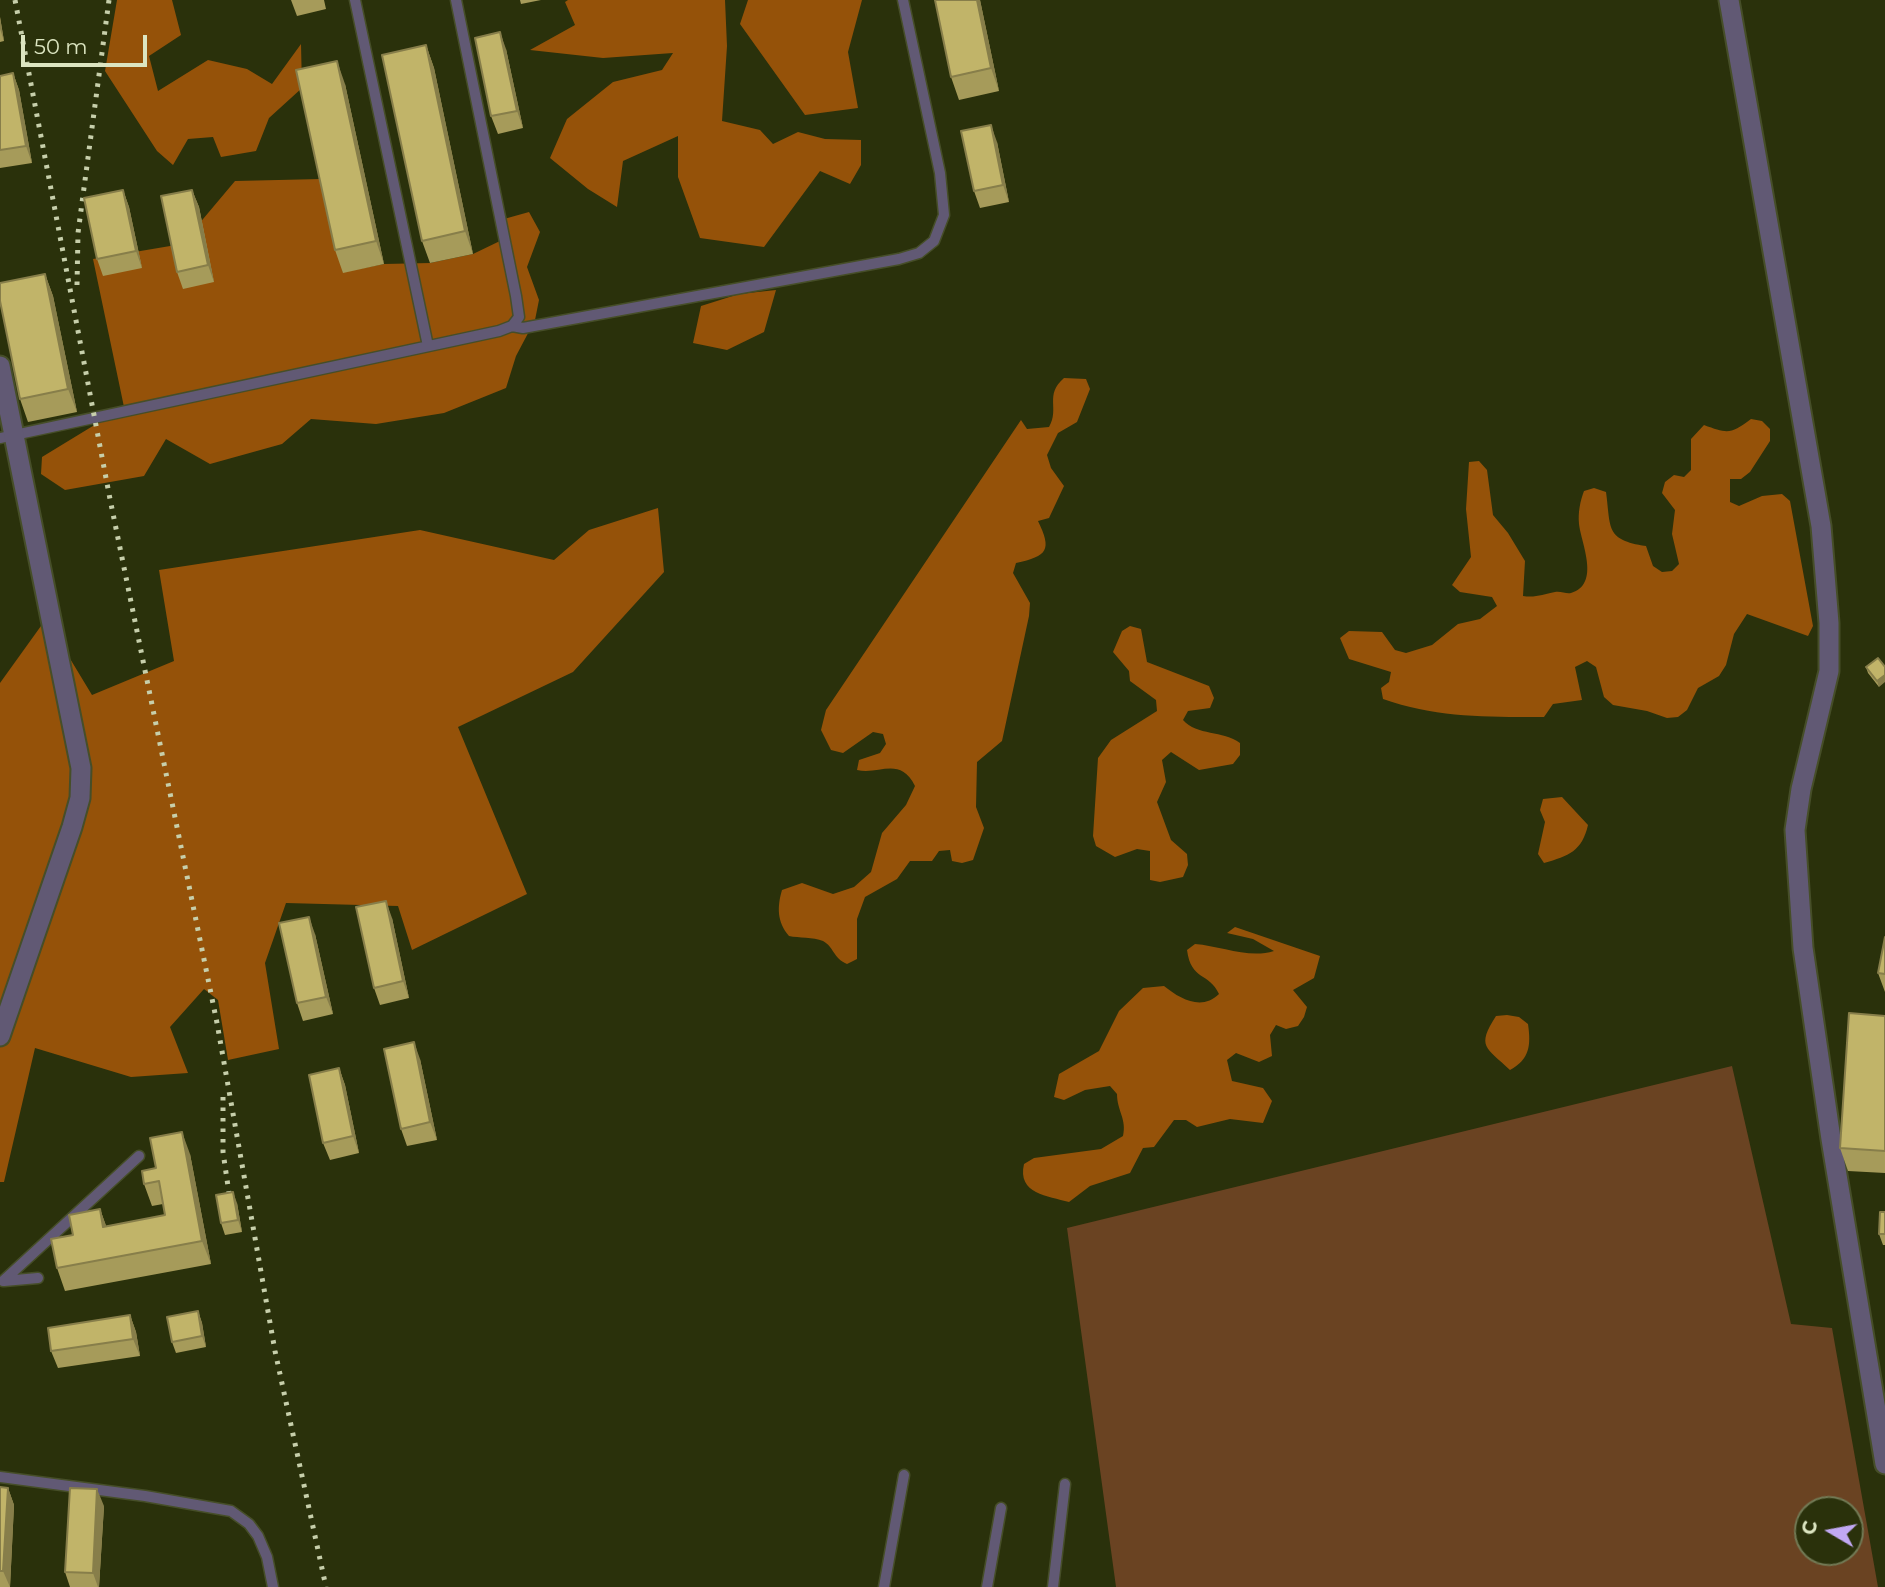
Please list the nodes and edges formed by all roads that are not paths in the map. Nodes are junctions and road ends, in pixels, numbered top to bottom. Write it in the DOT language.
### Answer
graph roads {
  1 [pos="355,0"];
  2 [pos="456,0"];
  3 [pos="903,0"];
  4 [pos="1729,0"];
  5 [pos="512,326"];
  6 [pos="428,346"];
  7 [pos="0,366"];
  8 [pos="7,436"];
  9 [pos="0,1036"];
  10 [pos="139,1156"];
  11 [pos="38,1278"];
  12 [pos="2,1281"];
  13 [pos="1885,1464"];
  14 [pos="904,1475"];
  15 [pos="0,1477"];
  16 [pos="1065,1484"];
  17 [pos="1001,1508"];
  18 [pos="273,1587"];
  19 [pos="884,1587"];
  20 [pos="987,1587"];
  21 [pos="1053,1587"];
  1 -- 6 [label="lane"];
  2 -- 5 [label="lane"];
  3 -- 5 [label="lane"];
  4 -- 13 [label="street"];
  5 -- 6 [label="lane"];
  6 -- 8 [label="lane"];
  7 -- 8 [label="street"];
  8 -- 9 [label="street"];
  10 -- 12 [label="lane"];
  11 -- 12 [label="lane"];
  14 -- 19 [label="lane"];
  15 -- 18 [label="lane"];
  16 -- 21 [label="lane"];
  17 -- 20 [label="lane"];
}
